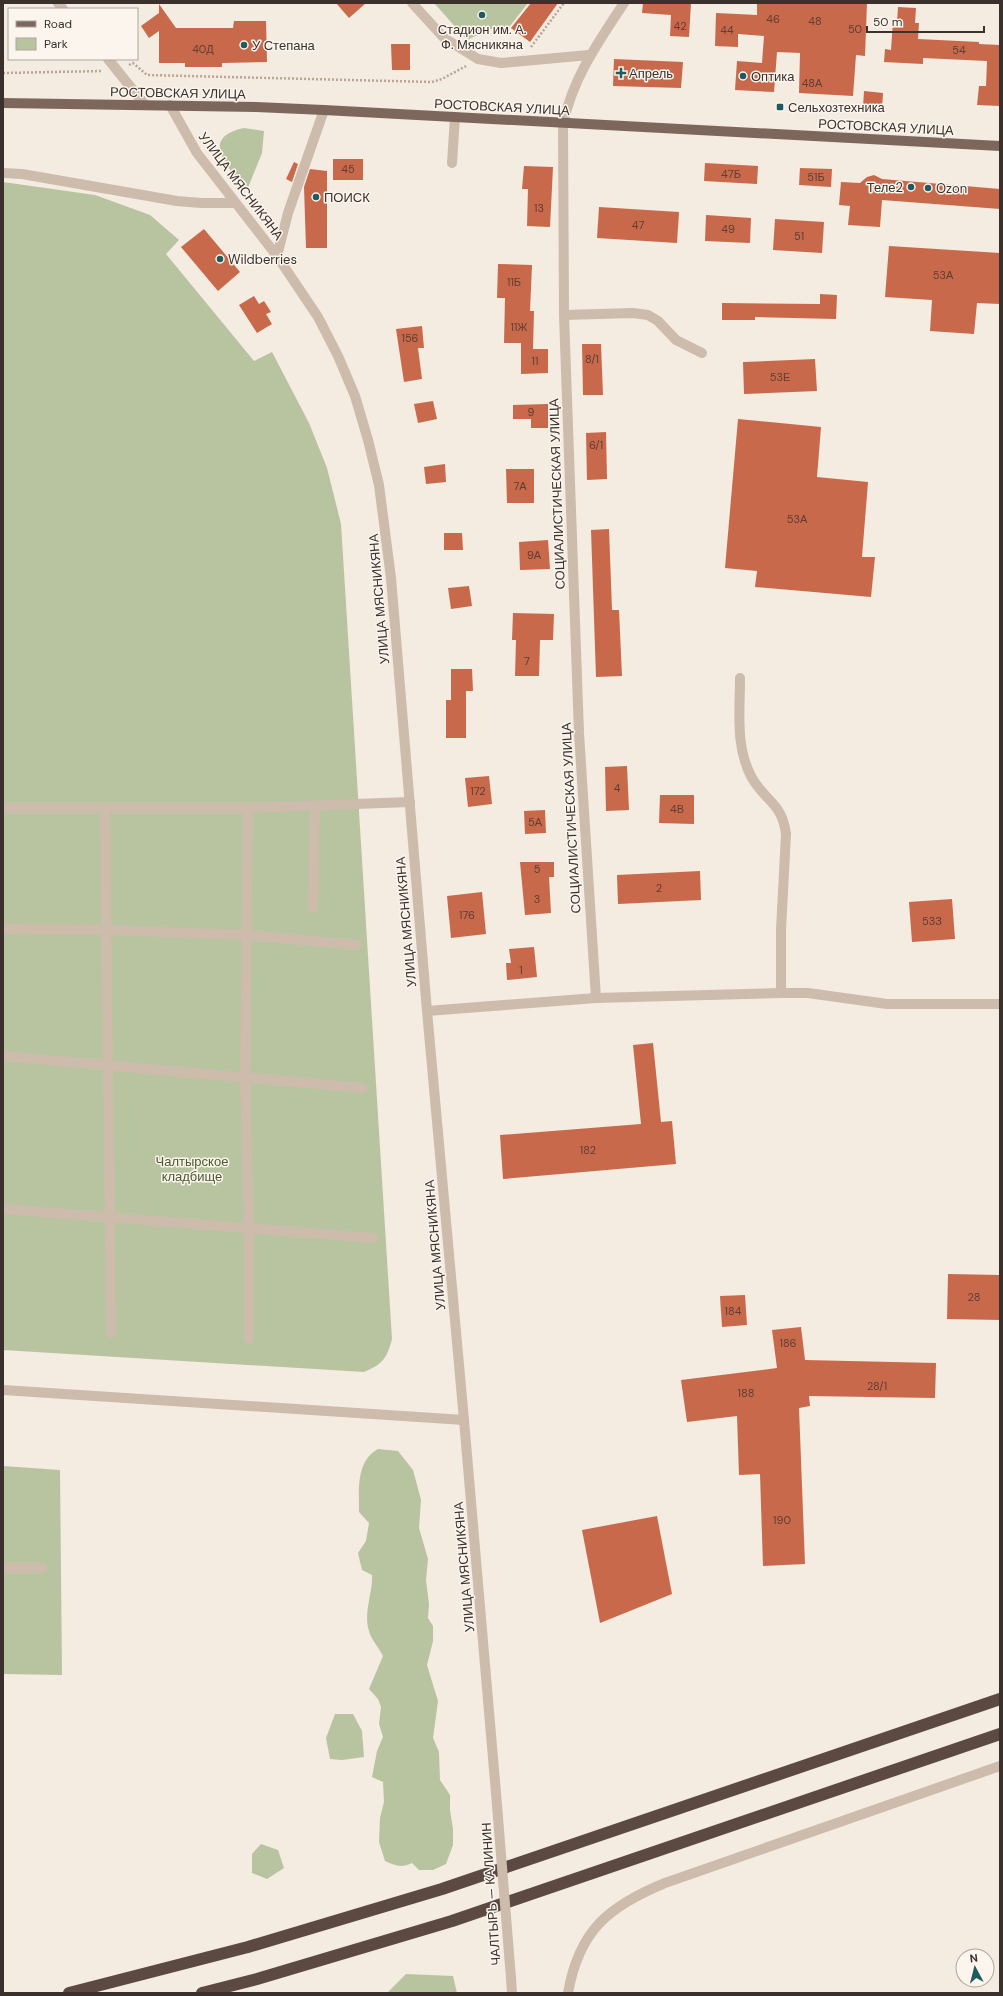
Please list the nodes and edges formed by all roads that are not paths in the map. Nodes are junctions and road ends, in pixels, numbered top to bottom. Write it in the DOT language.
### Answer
graph roads {
  1 [pos="412,3"];
  2 [pos="624,3"];
  3 [pos="589,55"];
  4 [pos="109,60"];
  5 [pos="3,103"];
  6 [pos="144,105"];
  7 [pos="170,105"];
  8 [pos="324,110"];
  9 [pos="455,117"];
  10 [pos="563,124"];
  11 [pos="1000,146"];
  12 [pos="452,163"];
  13 [pos="3,173"];
  14 [pos="235,202"];
  15 [pos="278,256"];
  16 [pos="564,315"];
  17 [pos="702,353"];
  18 [pos="740,678"];
  19 [pos="410,802"];
  20 [pos="106,807"];
  21 [pos="315,807"];
  22 [pos="3,808"];
  23 [pos="248,808"];
  24 [pos="314,908"];
  25 [pos="3,929"];
  26 [pos="106,930"];
  27 [pos="247,935"];
  28 [pos="357,945"];
  29 [pos="781,993"];
  30 [pos="596,998"];
  31 [pos="1000,1004"];
  32 [pos="427,1011"];
  33 [pos="3,1056"];
  34 [pos="108,1065"];
  35 [pos="245,1078"];
  36 [pos="362,1088"];
  37 [pos="3,1209"];
  38 [pos="110,1217"];
  39 [pos="249,1229"];
  40 [pos="373,1238"];
  41 [pos="111,1333"];
  42 [pos="249,1339"];
  43 [pos="3,1390"];
  44 [pos="464,1420"];
  45 [pos="3,1568"];
  46 [pos="42,1568"];
  47 [pos="1000,1699"];
  48 [pos="1000,1734"];
  49 [pos="1000,1766"];
  50 [pos="496,1793"];
  51 [pos="69,1993"];
  52 [pos="202,1993"];
  53 [pos="512,1993"];
  54 [pos="568,1993"];
  1 -- 3 [label="street"];
  2 -- 3 [label="street, СОЦИАЛИСТИЧЕСКАЯ УЛИЦА"];
  3 -- 10 [label="street, СОЦИАЛИСТИЧЕСКАЯ УЛИЦА"];
  4 -- 6 [label="street"];
  5 -- 6 [label="main road, РОСТОВСКАЯ УЛИЦА"];
  6 -- 7 [label="main road, РОСТОВСКАЯ УЛИЦА"];
  7 -- 8 [label="main road, РОСТОВСКАЯ УЛИЦА"];
  7 -- 14 [label="street, УЛИЦА МЯСНИКЯНА"];
  8 -- 9 [label="main road, РОСТОВСКАЯ УЛИЦА"];
  8 -- 15 [label="street"];
  9 -- 10 [label="main road, РОСТОВСКАЯ УЛИЦА"];
  9 -- 12 [label="street"];
  10 -- 11 [label="main road, РОСТОВСКАЯ УЛИЦА"];
  10 -- 16 [label="street, СОЦИАЛИСТИЧЕСКАЯ УЛИЦА"];
  13 -- 14 [label="street"];
  14 -- 15 [label="street, УЛИЦА МЯСНИКЯНА"];
  15 -- 19 [label="street, УЛИЦА МЯСНИКЯНА"];
  16 -- 17 [label="street"];
  16 -- 30 [label="street, СОЦИАЛИСТИЧЕСКАЯ УЛИЦА"];
  18 -- 29 [label="street"];
  19 -- 21 [label="street"];
  19 -- 32 [label="street, УЛИЦА МЯСНИКЯНА"];
  20 -- 22 [label="street"];
  20 -- 23 [label="street"];
  20 -- 26 [label="street"];
  21 -- 23 [label="street"];
  21 -- 24 [label="street"];
  23 -- 27 [label="street"];
  25 -- 26 [label="street"];
  26 -- 27 [label="street"];
  26 -- 34 [label="street"];
  27 -- 28 [label="street"];
  27 -- 35 [label="street"];
  29 -- 30 [label="street"];
  29 -- 31 [label="street"];
  30 -- 32 [label="street"];
  32 -- 44 [label="street, УЛИЦА МЯСНИКЯНА"];
  33 -- 34 [label="street"];
  34 -- 35 [label="street"];
  34 -- 38 [label="street"];
  35 -- 36 [label="street"];
  35 -- 39 [label="street"];
  37 -- 38 [label="street"];
  38 -- 39 [label="street"];
  38 -- 41 [label="street"];
  39 -- 40 [label="street"];
  39 -- 42 [label="street"];
  43 -- 44 [label="street"];
  44 -- 50 [label="street, УЛИЦА МЯСНИКЯНА"];
  45 -- 46 [label="street"];
  47 -- 51 [label="highway"];
  48 -- 52 [label="highway"];
  49 -- 54 [label="street"];
  50 -- 53 [label="street, ЧАЛТЫРЬ — КАЛИНИН, bridge"];
}
